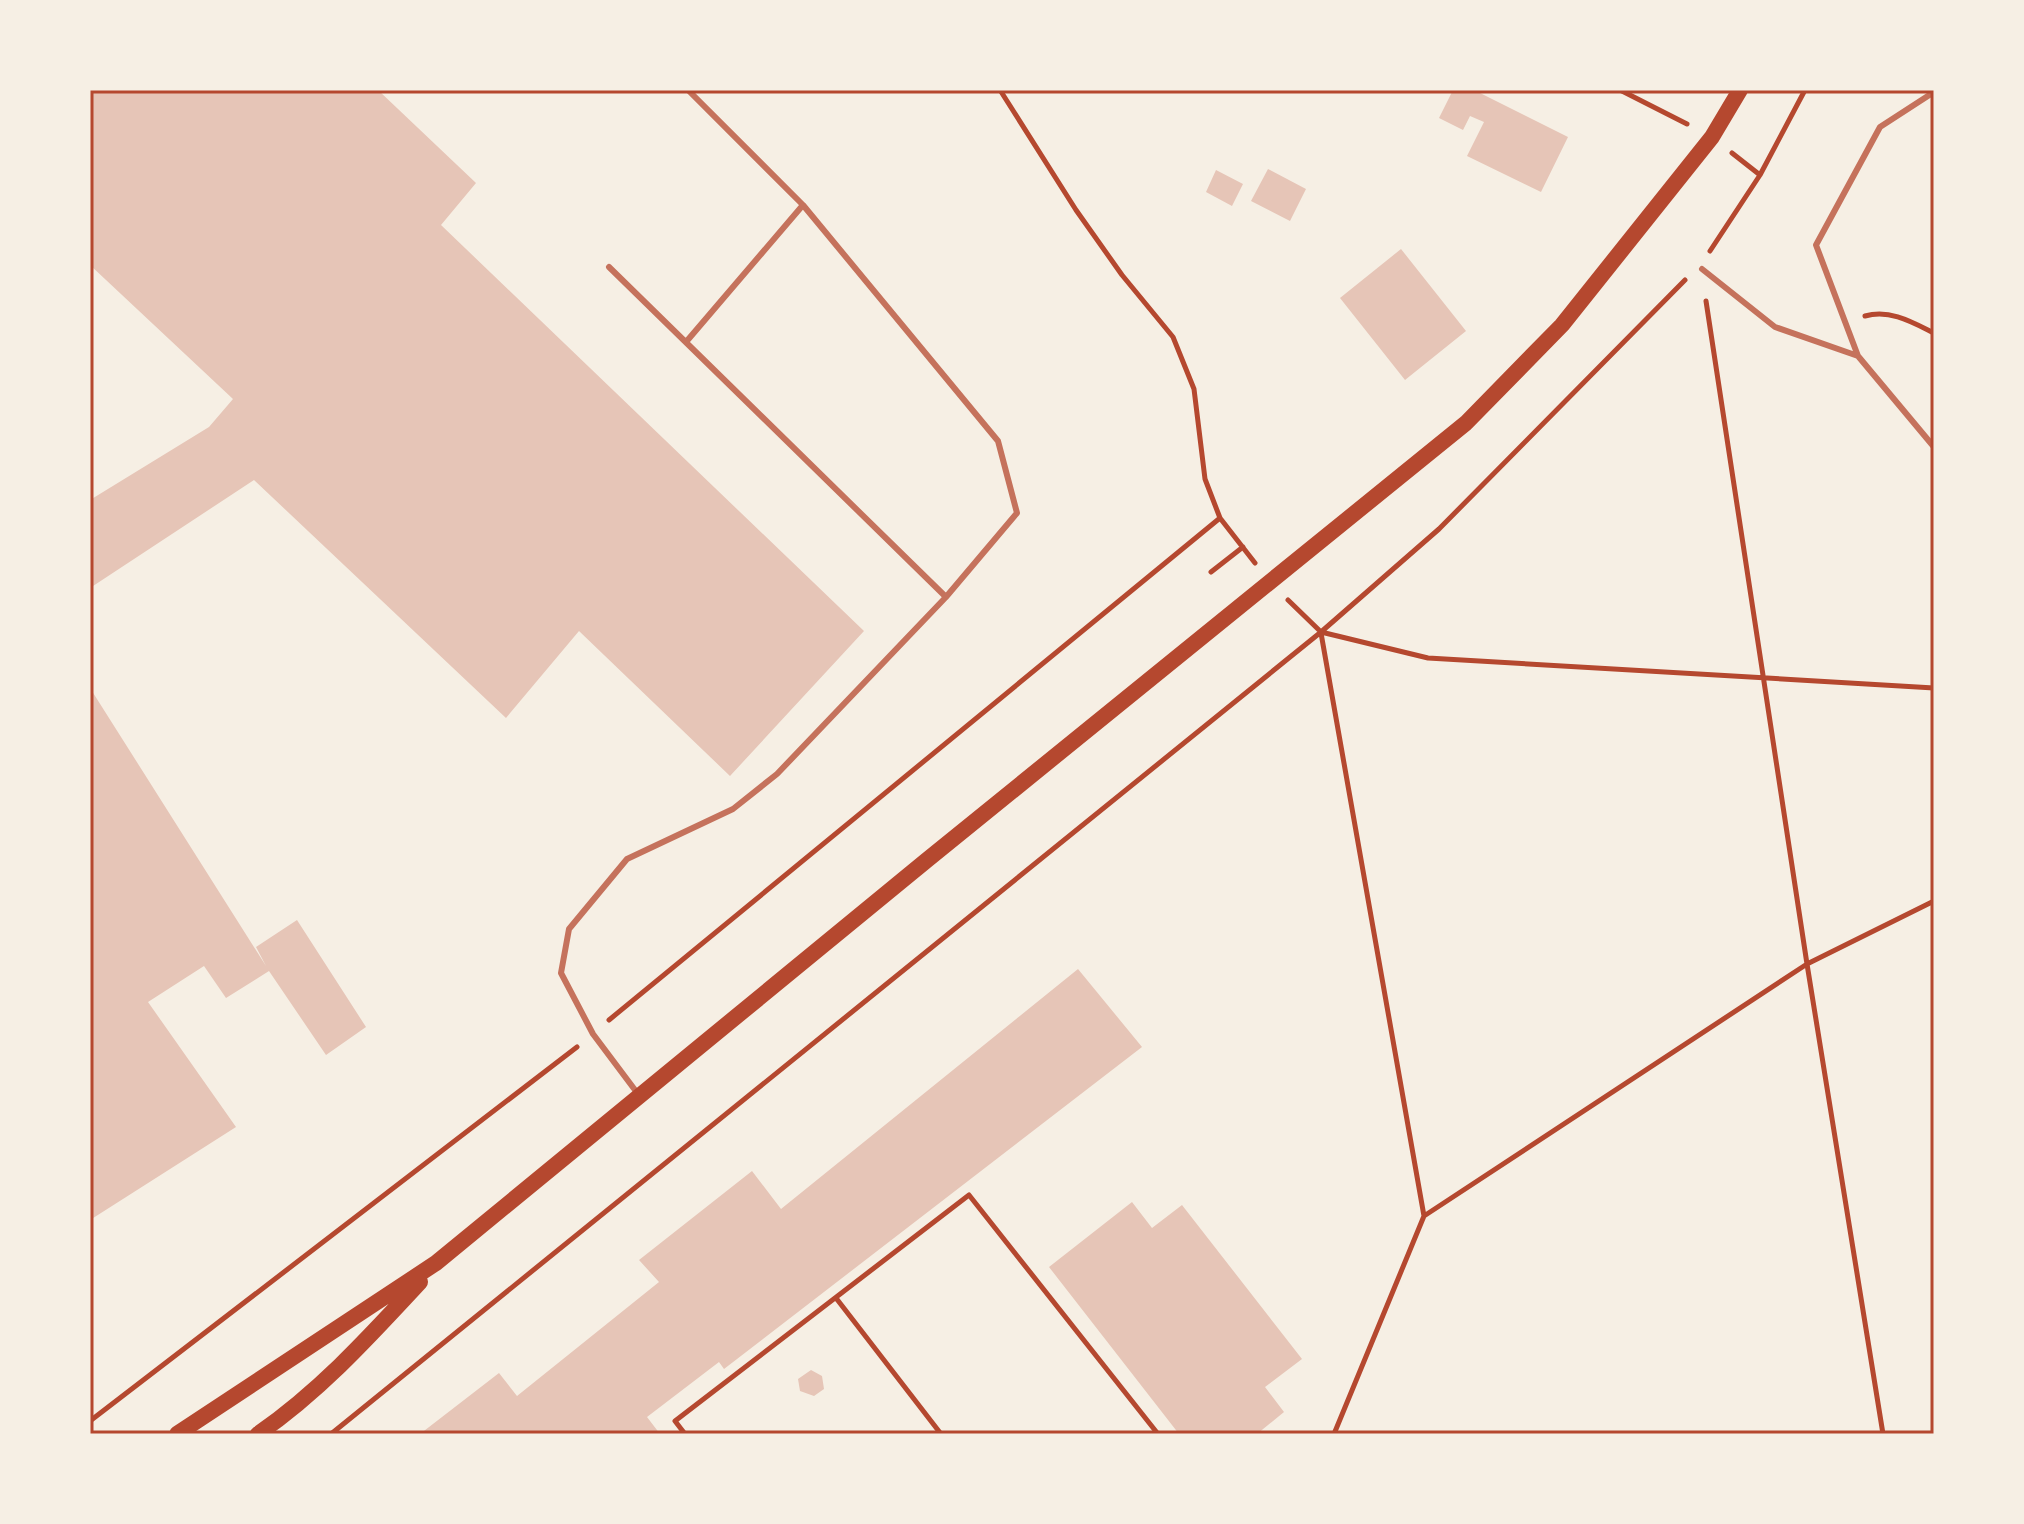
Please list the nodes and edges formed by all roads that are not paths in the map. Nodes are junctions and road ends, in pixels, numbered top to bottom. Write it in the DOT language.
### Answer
graph roads {
  1 [pos="688,90"];
  2 [pos="1740,90"];
  3 [pos="1934,92"];
  4 [pos="803,205"];
  5 [pos="1701,266"];
  6 [pos="609,267"];
  7 [pos="686,342"];
  8 [pos="1858,356"];
  9 [pos="1934,447"];
  10 [pos="946,597"];
  11 [pos="640,1097"];
  12 [pos="436,1263"];
  13 [pos="177,1434"];
  14 [pos="258,1434"];
  1 -- 4 [label="lane"];
  2 -- 11 [label="main road"];
  3 -- 8 [label="lane"];
  4 -- 7 [label="lane"];
  4 -- 10 [label="lane"];
  5 -- 8 [label="lane"];
  6 -- 7 [label="lane"];
  7 -- 10 [label="lane"];
  8 -- 9 [label="lane"];
  10 -- 11 [label="lane"];
  11 -- 12 [label="main road"];
  12 -- 13 [label="main road"];
  12 -- 14 [label="main road"];
}
